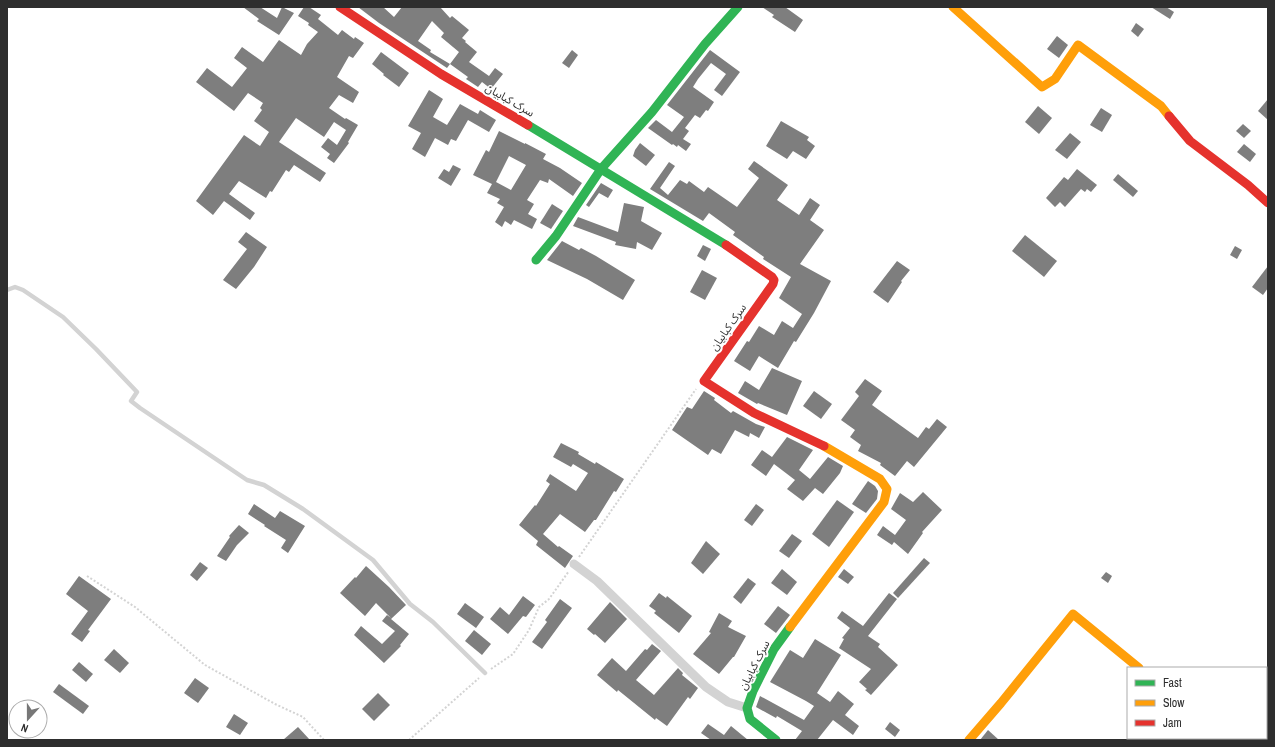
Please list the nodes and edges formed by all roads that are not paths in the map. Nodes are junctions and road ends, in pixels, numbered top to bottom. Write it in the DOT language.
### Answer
graph roads {
  1 [pos="340,7"];
  2 [pos="738,7"];
  3 [pos="953,7"];
  4 [pos="601,168"];
  5 [pos="1268,203"];
  6 [pos="536,260"];
  7 [pos="7,290"];
  8 [pos="574,564"];
  9 [pos="1138,667"];
  10 [pos="485,673"];
  11 [pos="747,708"];
  12 [pos="776,740"];
  13 [pos="969,740"];
  1 -- 4 [label="street, سرک کبابیان"];
  2 -- 4 [label="street"];
  3 -- 5 [label="street"];
  4 -- 6 [label="street"];
  4 -- 11 [label="street, سرک کبابیان"];
  7 -- 10 [label="lane"];
  8 -- 11 [label="street"];
  9 -- 13 [label="street"];
  11 -- 12 [label="street, سرک کبابیان"];
}
